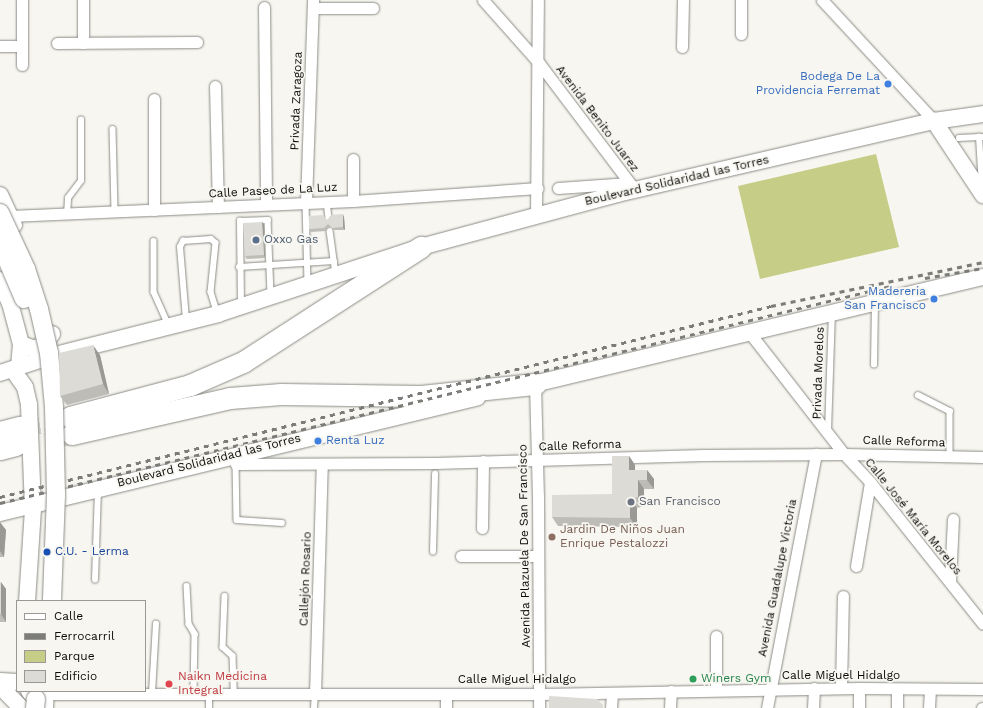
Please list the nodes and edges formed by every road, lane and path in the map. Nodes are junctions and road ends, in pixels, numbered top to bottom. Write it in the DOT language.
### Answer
graph roads {
  1 [pos="22,0"];
  2 [pos="83,0"];
  3 [pos="483,0"];
  4 [pos="538,0"];
  5 [pos="683,0"];
  6 [pos="741,0"];
  7 [pos="822,0"];
  8 [pos="313,4"];
  9 [pos="264,6"];
  10 [pos="373,8"];
  11 [pos="741,34"];
  12 [pos="196,42"];
  13 [pos="57,43"];
  14 [pos="83,43"];
  15 [pos="0,46"];
  16 [pos="22,46"];
  17 [pos="682,46"];
  18 [pos="538,64"];
  19 [pos="22,65"];
  20 [pos="215,86"];
  21 [pos="154,99"];
  22 [pos="983,114"];
  23 [pos="81,120"];
  24 [pos="934,121"];
  25 [pos="113,129"];
  26 [pos="981,137"];
  27 [pos="959,138"];
  28 [pos="353,159"];
  29 [pos="982,172"];
  30 [pos="632,187"];
  31 [pos="538,188"];
  32 [pos="558,188"];
  33 [pos="0,195"];
  34 [pos="983,195"];
  35 [pos="353,201"];
  36 [pos="306,202"];
  37 [pos="327,202"];
  38 [pos="266,204"];
  39 [pos="218,207"];
  40 [pos="154,210"];
  41 [pos="115,212"];
  42 [pos="67,214"];
  43 [pos="5,215"];
  44 [pos="536,216"];
  45 [pos="329,218"];
  46 [pos="330,231"];
  47 [pos="154,241"];
  48 [pos="0,243"];
  49 [pos="421,247"];
  50 [pos="308,262"];
  51 [pos="269,265"];
  52 [pos="239,267"];
  53 [pos="335,268"];
  54 [pos="983,277"];
  55 [pos="0,280"];
  56 [pos="308,283"];
  57 [pos="271,296"];
  58 [pos="875,302"];
  59 [pos="241,306"];
  60 [pos="832,312"];
  61 [pos="218,314"];
  62 [pos="186,323"];
  63 [pos="170,328"];
  64 [pos="749,332"];
  65 [pos="52,334"];
  66 [pos="21,344"];
  67 [pos="55,355"];
  68 [pos="874,366"];
  69 [pos="11,370"];
  70 [pos="534,384"];
  71 [pos="918,394"];
  72 [pos="828,434"];
  73 [pos="816,454"];
  74 [pos="844,454"];
  75 [pos="950,456"];
  76 [pos="983,457"];
  77 [pos="236,459"];
  78 [pos="482,461"];
  79 [pos="537,461"];
  80 [pos="322,464"];
  81 [pos="435,468"];
  82 [pos="870,482"];
  83 [pos="98,488"];
  84 [pos="61,497"];
  85 [pos="33,505"];
  86 [pos="0,513"];
  87 [pos="953,519"];
  88 [pos="282,523"];
  89 [pos="482,528"];
  90 [pos="433,552"];
  91 [pos="461,556"];
  92 [pos="538,556"];
  93 [pos="856,566"];
  94 [pos="95,580"];
  95 [pos="950,582"];
  96 [pos="187,586"];
  97 [pos="225,596"];
  98 [pos="842,596"];
  99 [pos="27,600"];
  100 [pos="41,600"];
  101 [pos="52,600"];
  102 [pos="58,600"];
  103 [pos="156,624"];
  104 [pos="983,624"];
  105 [pos="716,636"];
  106 [pos="0,682"];
  107 [pos="16,682"];
  108 [pos="0,686"];
  109 [pos="770,688"];
  110 [pos="814,688"];
  111 [pos="841,688"];
  112 [pos="860,688"];
  113 [pos="897,689"];
  114 [pos="930,689"];
  115 [pos="983,689"];
  116 [pos="716,690"];
  117 [pos="671,691"];
  118 [pos="31,692"];
  119 [pos="115,692"];
  120 [pos="612,692"];
  121 [pos="152,693"];
  122 [pos="194,693"];
  123 [pos="209,693"];
  124 [pos="234,694"];
  125 [pos="315,694"];
  126 [pos="446,694"];
  127 [pos="540,694"];
  128 [pos="46,699"];
  129 [pos="21,708"];
  130 [pos="34,708"];
  131 [pos="209,708"];
  132 [pos="314,708"];
  133 [pos="446,708"];
  134 [pos="539,708"];
  135 [pos="611,708"];
  136 [pos="670,708"];
  137 [pos="767,708"];
  138 [pos="813,708"];
  139 [pos="859,708"];
  140 [pos="897,708"];
  141 [pos="929,708"];
  1 -- 16 [label="street"];
  2 -- 14 [label="street"];
  3 -- 18 [label="street, Avenida Benito Juarez"];
  4 -- 18 [label="street"];
  5 -- 17 [label="street"];
  6 -- 11 [label="street"];
  7 -- 24 [label="street"];
  8 -- 10 [label="street"];
  8 -- 36 [label="street, Privada Zaragoza"];
  9 -- 38 [label="street"];
  12 -- 14 [label="street"];
  13 -- 14 [label="street"];
  15 -- 16 [label="street"];
  16 -- 19 [label="street"];
  18 -- 30 [label="street, Avenida Benito Juarez"];
  18 -- 31 [label="street"];
  20 -- 39 [label="street"];
  21 -- 40 [label="street"];
  22 -- 24 [label="main road, Boulevard Solidaridad las Torres"];
  23 -- 42 [label="lane"];
  24 -- 30 [label="main road, Boulevard Solidaridad las Torres"];
  24 -- 34 [label="main road"];
  25 -- 41 [label="lane"];
  26 -- 27 [label="lane"];
  26 -- 29 [label="lane"];
  28 -- 35 [label="street"];
  29 -- 34 [label="lane"];
  30 -- 32 [label="street"];
  30 -- 44 [label="main road, Boulevard Solidaridad las Torres"];
  31 -- 35 [label="street, Calle Paseo de La Luz"];
  31 -- 44 [label="street"];
  33 -- 43 [label="main road"];
  35 -- 37 [label="street, Calle Paseo de La Luz"];
  36 -- 37 [label="street, Calle Paseo de La Luz"];
  36 -- 38 [label="street, Calle Paseo de La Luz"];
  36 -- 50 [label="lane"];
  37 -- 45 [label="lane"];
  38 -- 39 [label="street, Calle Paseo de La Luz"];
  39 -- 40 [label="street, Calle Paseo de La Luz"];
  40 -- 41 [label="street, Calle Paseo de La Luz"];
  41 -- 42 [label="street, Calle Paseo de La Luz"];
  42 -- 43 [label="street, Calle Paseo de La Luz"];
  43 -- 65 [label="main road"];
  43 -- 101 [label="main road, bridge"];
  44 -- 49 [label="main road, Boulevard Solidaridad las Torres"];
  46 -- 53 [label="lane"];
  47 -- 63 [label="lane"];
  48 -- 100 [label="main road, bridge"];
  49 -- 53 [label="main road, Boulevard Solidaridad las Torres"];
  49 -- 70 [label="highway, Boulevard Solidaridad las Torres"];
  50 -- 51 [label="lane"];
  50 -- 53 [label="lane"];
  50 -- 56 [label="lane"];
  51 -- 52 [label="lane"];
  51 -- 52 [label="lane"];
  51 -- 57 [label="lane"];
  52 -- 59 [label="lane"];
  53 -- 56 [label="main road, Boulevard Solidaridad las Torres"];
  54 -- 58 [label="main road, Boulevard Solidaridad las Torres"];
  55 -- 66 [label="main road"];
  56 -- 57 [label="main road, Boulevard Solidaridad las Torres"];
  57 -- 59 [label="main road, Boulevard Solidaridad las Torres"];
  58 -- 60 [label="main road, Boulevard Solidaridad las Torres"];
  58 -- 68 [label="lane"];
  59 -- 61 [label="main road, Boulevard Solidaridad las Torres"];
  60 -- 64 [label="main road, Boulevard Solidaridad las Torres"];
  60 -- 72 [label="lane, Privada Morelos"];
  61 -- 62 [label="main road, Boulevard Solidaridad las Torres"];
  61 -- 62 [label="lane"];
  62 -- 63 [label="main road, Boulevard Solidaridad las Torres"];
  63 -- 67 [label="main road, Boulevard Solidaridad las Torres"];
  64 -- 70 [label="main road, Boulevard Solidaridad las Torres"];
  64 -- 72 [label="street, Calle José María Morelos"];
  65 -- 66 [label="main road"];
  65 -- 67 [label="main road"];
  66 -- 69 [label="main road"];
  67 -- 69 [label="main road, Boulevard Solidaridad las Torres"];
  67 -- 84 [label="main road"];
  69 -- 85 [label="main road"];
  70 -- 77 [label="main road, Boulevard Solidaridad las Torres"];
  70 -- 79 [label="street, Avenida Plazuela De San Francisco"];
  71 -- 75 [label="lane"];
  72 -- 74 [label="street, Calle José María Morelos"];
  73 -- 74 [label="street, Calle Reforma"];
  73 -- 79 [label="street, Calle Reforma"];
  73 -- 109 [label="street, Avenida Guadalupe Victoria"];
  74 -- 75 [label="street, Calle Reforma"];
  74 -- 82 [label="street, Calle José María Morelos"];
  75 -- 76 [label="street, Calle Reforma"];
  77 -- 80 [label="street, Calle Reforma"];
  77 -- 83 [label="main road, Boulevard Solidaridad las Torres"];
  77 -- 88 [label="lane"];
  78 -- 79 [label="street, Calle Reforma"];
  78 -- 81 [label="street, Calle Reforma"];
  78 -- 89 [label="street"];
  79 -- 92 [label="street, Avenida Plazuela De San Francisco"];
  80 -- 81 [label="street, Calle Reforma"];
  80 -- 125 [label="street, Callejón Rosario"];
  81 -- 90 [label="lane"];
  82 -- 93 [label="street"];
  82 -- 95 [label="street, Calle José María Morelos"];
  83 -- 84 [label="main road, Boulevard Solidaridad las Torres"];
  83 -- 94 [label="lane"];
  84 -- 85 [label="main road, Boulevard Solidaridad las Torres"];
  84 -- 102 [label="main road"];
  85 -- 86 [label="main road, Boulevard Solidaridad las Torres"];
  85 -- 99 [label="main road"];
  87 -- 95 [label="street"];
  91 -- 92 [label="street"];
  92 -- 127 [label="street, Avenida Plazuela De San Francisco"];
  95 -- 104 [label="street, Calle José María Morelos"];
  96 -- 122 [label="lane"];
  97 -- 124 [label="lane"];
  98 -- 111 [label="street"];
  103 -- 121 [label="lane"];
  105 -- 116 [label="street"];
  106 -- 107 [label="main road"];
  108 -- 129 [label="main road"];
  109 -- 110 [label="street, Calle Miguel Hidalgo"];
  109 -- 116 [label="street, Calle Miguel Hidalgo"];
  109 -- 137 [label="street, Avenida Guadalupe Victoria"];
  110 -- 111 [label="street, Calle Miguel Hidalgo"];
  110 -- 138 [label="street"];
  111 -- 112 [label="street, Calle Miguel Hidalgo"];
  112 -- 113 [label="street, Calle Miguel Hidalgo"];
  112 -- 139 [label="street"];
  113 -- 114 [label="street, Calle Miguel Hidalgo"];
  113 -- 140 [label="street"];
  114 -- 115 [label="street, Calle Miguel Hidalgo"];
  114 -- 141 [label="street"];
  116 -- 117 [label="street, Calle Miguel Hidalgo"];
  117 -- 120 [label="street, Calle Miguel Hidalgo"];
  117 -- 136 [label="street"];
  118 -- 128 [label="main road"];
  119 -- 121 [label="street, Calle Miguel Hidalgo"];
  119 -- 128 [label="street, Calle Miguel Hidalgo"];
  120 -- 127 [label="street, Calle Miguel Hidalgo"];
  120 -- 135 [label="street"];
  121 -- 122 [label="street, Calle Miguel Hidalgo"];
  122 -- 123 [label="street, Calle Miguel Hidalgo"];
  123 -- 124 [label="street, Calle Miguel Hidalgo"];
  123 -- 131 [label="lane"];
  124 -- 125 [label="street, Calle Miguel Hidalgo"];
  125 -- 126 [label="street, Calle Miguel Hidalgo"];
  125 -- 132 [label="lane"];
  126 -- 127 [label="street, Calle Miguel Hidalgo"];
  126 -- 133 [label="street"];
  127 -- 134 [label="street, Avenida Plazuela De San Francisco"];
  128 -- 130 [label="main road, bridge"];
}
